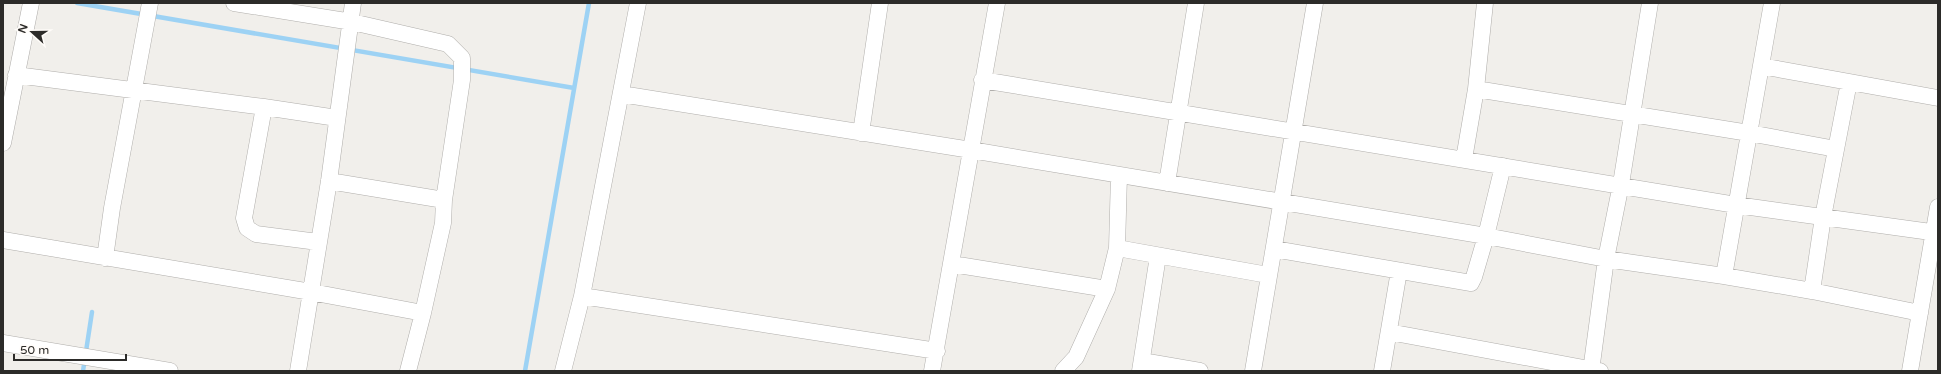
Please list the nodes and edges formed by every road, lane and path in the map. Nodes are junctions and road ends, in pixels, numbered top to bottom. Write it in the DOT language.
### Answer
graph roads {
  1 [pos="31,3"];
  2 [pos="150,3"];
  3 [pos="234,3"];
  4 [pos="353,3"];
  5 [pos="638,3"];
  6 [pos="880,3"];
  7 [pos="997,3"];
  8 [pos="1196,3"];
  9 [pos="1315,3"];
  10 [pos="1485,3"];
  11 [pos="1650,3"];
  12 [pos="1772,3"];
  13 [pos="280,7"];
  14 [pos="352,22"];
  15 [pos="1761,66"];
  16 [pos="16,75"];
  17 [pos="982,80"];
  18 [pos="1849,82"];
  19 [pos="1476,89"];
  20 [pos="134,90"];
  21 [pos="621,94"];
  22 [pos="1938,98"];
  23 [pos="264,107"];
  24 [pos="1178,111"];
  25 [pos="1632,115"];
  26 [pos="337,118"];
  27 [pos="1294,130"];
  28 [pos="861,132"];
  29 [pos="1749,132"];
  30 [pos="4,135"];
  31 [pos="1836,149"];
  32 [pos="971,150"];
  33 [pos="1464,159"];
  34 [pos="1502,166"];
  35 [pos="1119,175"];
  36 [pos="329,181"];
  37 [pos="1167,183"];
  38 [pos="1621,184"];
  39 [pos="444,200"];
  40 [pos="1282,202"];
  41 [pos="1736,204"];
  42 [pos="1938,207"];
  43 [pos="1823,217"];
  44 [pos="1936,233"];
  45 [pos="1486,236"];
  46 [pos="3,240"];
  47 [pos="318,242"];
  48 [pos="1117,248"];
  49 [pos="1274,249"];
  50 [pos="1158,256"];
  51 [pos="105,258"];
  52 [pos="1606,259"];
  53 [pos="952,264"];
  54 [pos="1399,271"];
  55 [pos="1268,275"];
  56 [pos="1724,276"];
  57 [pos="1107,289"];
  58 [pos="1812,291"];
  59 [pos="311,292"];
  60 [pos="582,296"];
  61 [pos="423,313"];
  62 [pos="1920,313"];
  63 [pos="1389,332"];
  64 [pos="3,343"];
  65 [pos="936,351"];
  66 [pos="1141,366"];
  67 [pos="1594,370"];
  68 [pos="170,371"];
  69 [pos="298,371"];
  70 [pos="408,371"];
  71 [pos="563,371"];
  72 [pos="932,371"];
  73 [pos="1063,371"];
  74 [pos="1200,371"];
  75 [pos="1253,371"];
  76 [pos="1382,371"];
  77 [pos="1910,371"];
  1 -- 16 [label="street"];
  2 -- 20 [label="street"];
  3 -- 13 [label="street"];
  4 -- 14 [label="street"];
  5 -- 21 [label="street"];
  6 -- 28 [label="street"];
  7 -- 17 [label="street"];
  8 -- 24 [label="street"];
  9 -- 27 [label="street"];
  10 -- 19 [label="street"];
  11 -- 25 [label="street"];
  12 -- 15 [label="street"];
  13 -- 14 [label="street"];
  14 -- 26 [label="street"];
  14 -- 39 [label="street"];
  15 -- 18 [label="street"];
  15 -- 29 [label="street"];
  16 -- 20 [label="street"];
  16 -- 30 [label="street"];
  17 -- 24 [label="street"];
  17 -- 32 [label="street"];
  18 -- 22 [label="street"];
  18 -- 31 [label="street"];
  19 -- 25 [label="street"];
  19 -- 33 [label="street"];
  20 -- 23 [label="street"];
  20 -- 51 [label="street"];
  21 -- 28 [label="street"];
  21 -- 60 [label="street"];
  23 -- 26 [label="street"];
  23 -- 47 [label="street"];
  24 -- 27 [label="street"];
  24 -- 37 [label="street"];
  25 -- 29 [label="street"];
  25 -- 38 [label="street"];
  26 -- 36 [label="street"];
  27 -- 33 [label="street"];
  27 -- 40 [label="street"];
  28 -- 32 [label="street"];
  29 -- 31 [label="street"];
  29 -- 41 [label="street"];
  31 -- 43 [label="street"];
  32 -- 35 [label="street"];
  32 -- 53 [label="street"];
  33 -- 34 [label="street"];
  34 -- 38 [label="street"];
  34 -- 45 [label="street"];
  35 -- 37 [label="street"];
  35 -- 48 [label="street"];
  36 -- 39 [label="street"];
  36 -- 47 [label="street"];
  37 -- 40 [label="street"];
  38 -- 41 [label="street"];
  38 -- 52 [label="street"];
  39 -- 61 [label="street"];
  40 -- 45 [label="street"];
  40 -- 49 [label="street"];
  41 -- 43 [label="street"];
  41 -- 56 [label="street"];
  42 -- 44 [label="street"];
  43 -- 44 [label="street"];
  43 -- 58 [label="street"];
  44 -- 62 [label="street"];
  45 -- 52 [label="street"];
  45 -- 54 [label="street"];
  46 -- 51 [label="street"];
  47 -- 59 [label="street"];
  48 -- 50 [label="street"];
  48 -- 57 [label="street"];
  49 -- 54 [label="street"];
  49 -- 55 [label="street"];
  50 -- 55 [label="street"];
  50 -- 66 [label="street"];
  51 -- 59 [label="street"];
  52 -- 56 [label="street"];
  52 -- 67 [label="street"];
  53 -- 57 [label="street"];
  53 -- 65 [label="street"];
  54 -- 63 [label="street"];
  55 -- 75 [label="street"];
  56 -- 58 [label="street"];
  57 -- 73 [label="street"];
  58 -- 62 [label="street"];
  59 -- 61 [label="street"];
  59 -- 69 [label="street"];
  60 -- 65 [label="street"];
  60 -- 71 [label="street"];
  61 -- 70 [label="street"];
  62 -- 77 [label="street"];
  63 -- 67 [label="street"];
  63 -- 76 [label="street"];
  64 -- 68 [label="street"];
  65 -- 72 [label="street"];
  66 -- 74 [label="street"];
}
